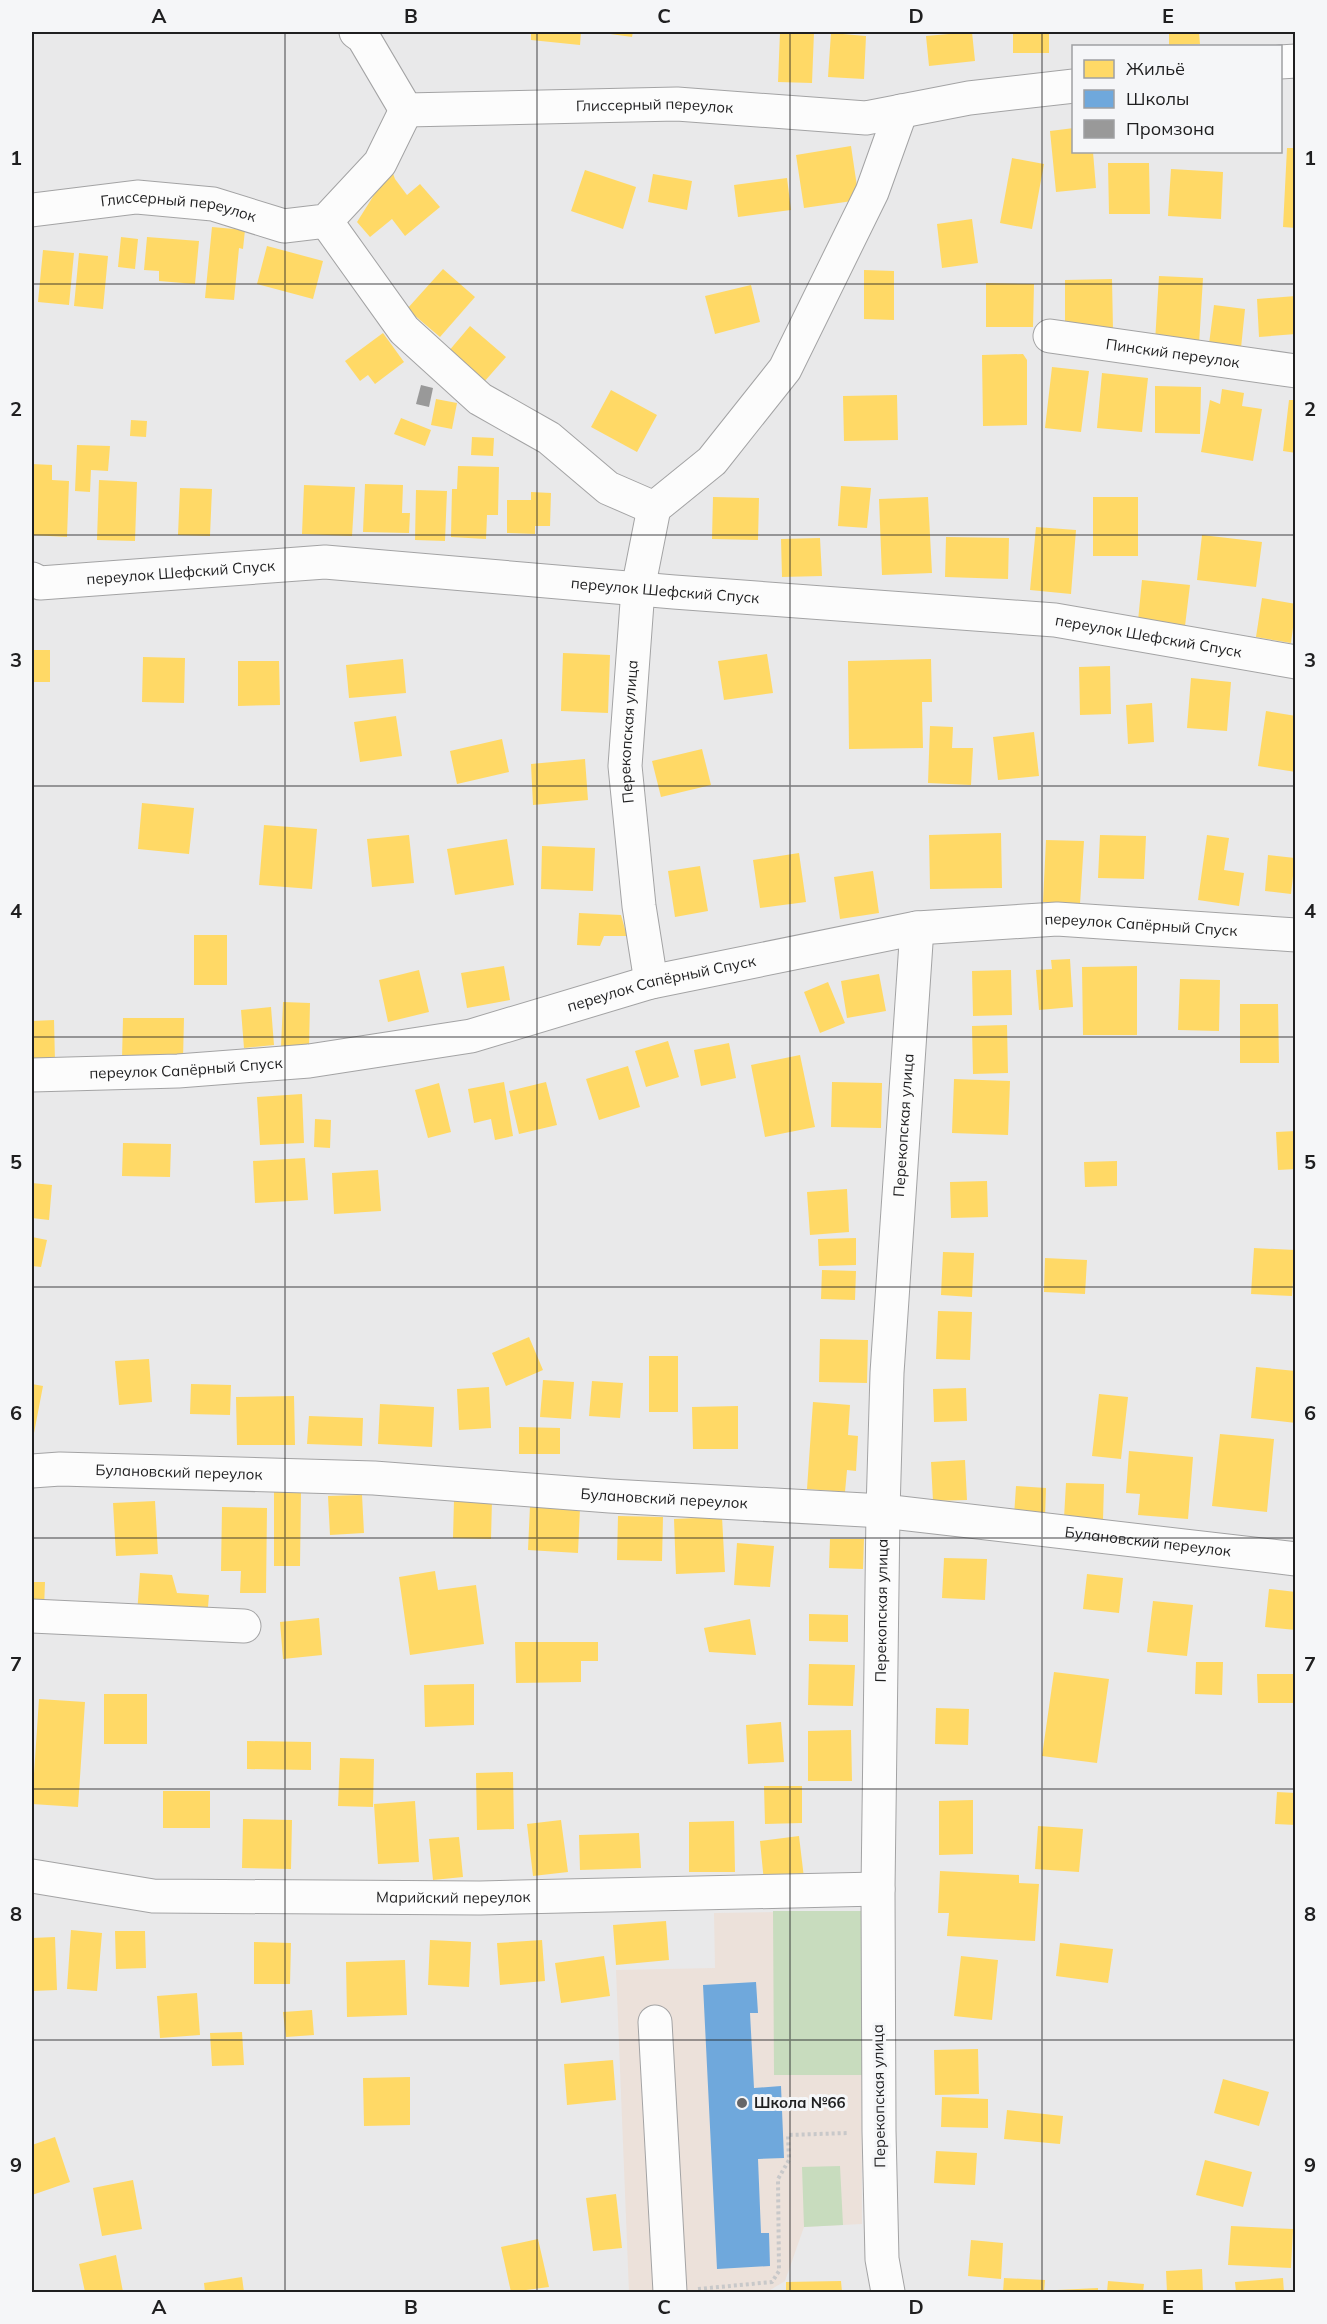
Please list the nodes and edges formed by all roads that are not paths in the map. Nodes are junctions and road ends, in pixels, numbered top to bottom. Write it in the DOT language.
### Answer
graph roads {
  1 [pos="356,32"];
  2 [pos="1072,86"];
  3 [pos="406,110"];
  4 [pos="901,111"];
  5 [pos="32,210"];
  6 [pos="326,221"];
  7 [pos="1050,336"];
  8 [pos="1296,371"];
  9 [pos="654,508"];
  10 [pos="34,584"];
  11 [pos="638,589"];
  12 [pos="1296,662"];
  13 [pos="917,928"];
  14 [pos="1296,934"];
  15 [pos="651,982"];
  16 [pos="32,1075"];
  17 [pos="32,1471"];
  18 [pos="883,1511"];
  19 [pos="1296,1559"];
  20 [pos="32,1616"];
  21 [pos="244,1626"];
  22 [pos="32,1876"];
  23 [pos="878,1889"];
  24 [pos="655,2022"];
  25 [pos="671,2292"];
  26 [pos="888,2292"];
  1 -- 3 [label="street"];
  2 -- 4 [label="street, Глиссерный переулок"];
  3 -- 4 [label="street, Глиссерный переулок"];
  3 -- 6 [label="street"];
  4 -- 9 [label="street"];
  5 -- 6 [label="street, Глиссерный переулок"];
  6 -- 9 [label="street"];
  7 -- 8 [label="street, Пинский переулок"];
  9 -- 11 [label="street"];
  10 -- 11 [label="street, переулок Шефский Спуск"];
  11 -- 12 [label="street, переулок Шефский Спуск"];
  11 -- 15 [label="street, Перекопская улица"];
  13 -- 14 [label="street, переулок Сапёрный Спуск"];
  13 -- 15 [label="street, переулок Сапёрный Спуск"];
  13 -- 18 [label="street, Перекопская улица"];
  15 -- 16 [label="street, переулок Сапёрный Спуск"];
  17 -- 18 [label="street, Булановский переулок"];
  18 -- 19 [label="street, Булановский переулок"];
  18 -- 23 [label="street, Перекопская улица"];
  20 -- 21 [label="street"];
  22 -- 23 [label="street, Марийский переулок"];
  23 -- 26 [label="street, Перекопская улица"];
  24 -- 25 [label="street"];
}
